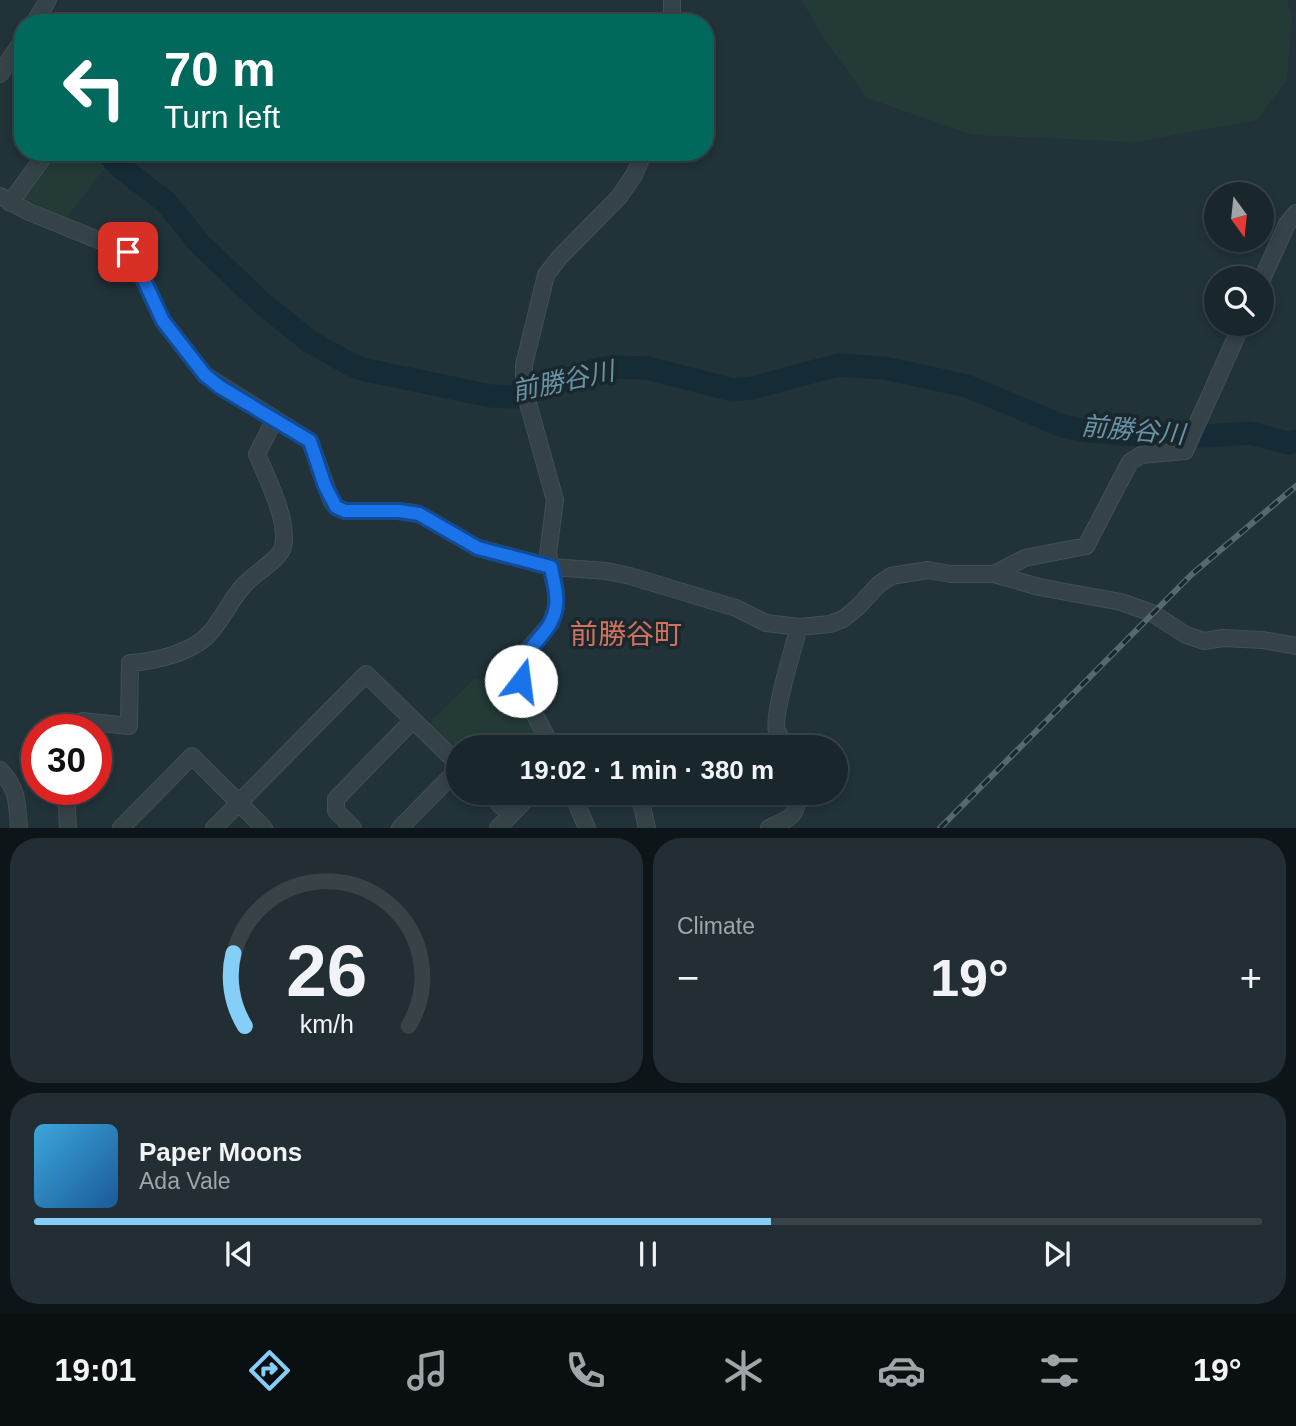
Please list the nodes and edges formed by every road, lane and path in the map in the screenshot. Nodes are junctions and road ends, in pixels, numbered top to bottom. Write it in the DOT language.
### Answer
graph roads {
  1 [pos="14,53"];
  2 [pos="0,74"];
  3 [pos="39,161"];
  4 [pos="640,161"];
  5 [pos="5,199"];
  6 [pos="1296,213"];
  7 [pos="1268,266"];
  8 [pos="1236,336"];
  9 [pos="274,421"];
  10 [pos="551,567"];
  11 [pos="994,574"];
  12 [pos="799,627"];
  13 [pos="1296,646"];
  14 [pos="414,720"];
  15 [pos="112,724"];
  16 [pos="545,735"];
  17 [pos="779,735"];
  18 [pos="446,752"];
  19 [pos="0,770"];
  20 [pos="446,781"];
  21 [pos="239,802"];
  22 [pos="67,805"];
  23 [pos="500,805"];
  24 [pos="520,805"];
  25 [pos="577,805"];
  26 [pos="642,805"];
  27 [pos="796,805"];
  28 [pos="510,815"];
  29 [pos="19,828"];
  30 [pos="68,828"];
  31 [pos="121,828"];
  32 [pos="214,828"];
  33 [pos="264,828"];
  34 [pos="353,828"];
  35 [pos="400,828"];
  36 [pos="498,828"];
  37 [pos="587,828"];
  38 [pos="647,828"];
  39 [pos="769,828"];
  1 -- 2 [label="street"];
  3 -- 5 [label="street"];
  4 -- 10 [label="street"];
  5 -- 9 [label="street"];
  6 -- 7 [label="street"];
  8 -- 11 [label="street"];
  9 -- 10 [label="street"];
  9 -- 15 [label="street"];
  10 -- 12 [label="street"];
  10 -- 16 [label="street"];
  11 -- 12 [label="street"];
  11 -- 13 [label="street"];
  12 -- 17 [label="street"];
  14 -- 18 [label="street"];
  14 -- 21 [label="street"];
  14 -- 34 [label="street"];
  19 -- 29 [label="street"];
  20 -- 35 [label="street"];
  21 -- 31 [label="street"];
  21 -- 32 [label="street"];
  21 -- 33 [label="street"];
  22 -- 30 [label="street"];
  23 -- 28 [label="street"];
  24 -- 28 [label="street"];
  25 -- 37 [label="street"];
  26 -- 38 [label="street"];
  27 -- 39 [label="street"];
  28 -- 36 [label="street"];
}
